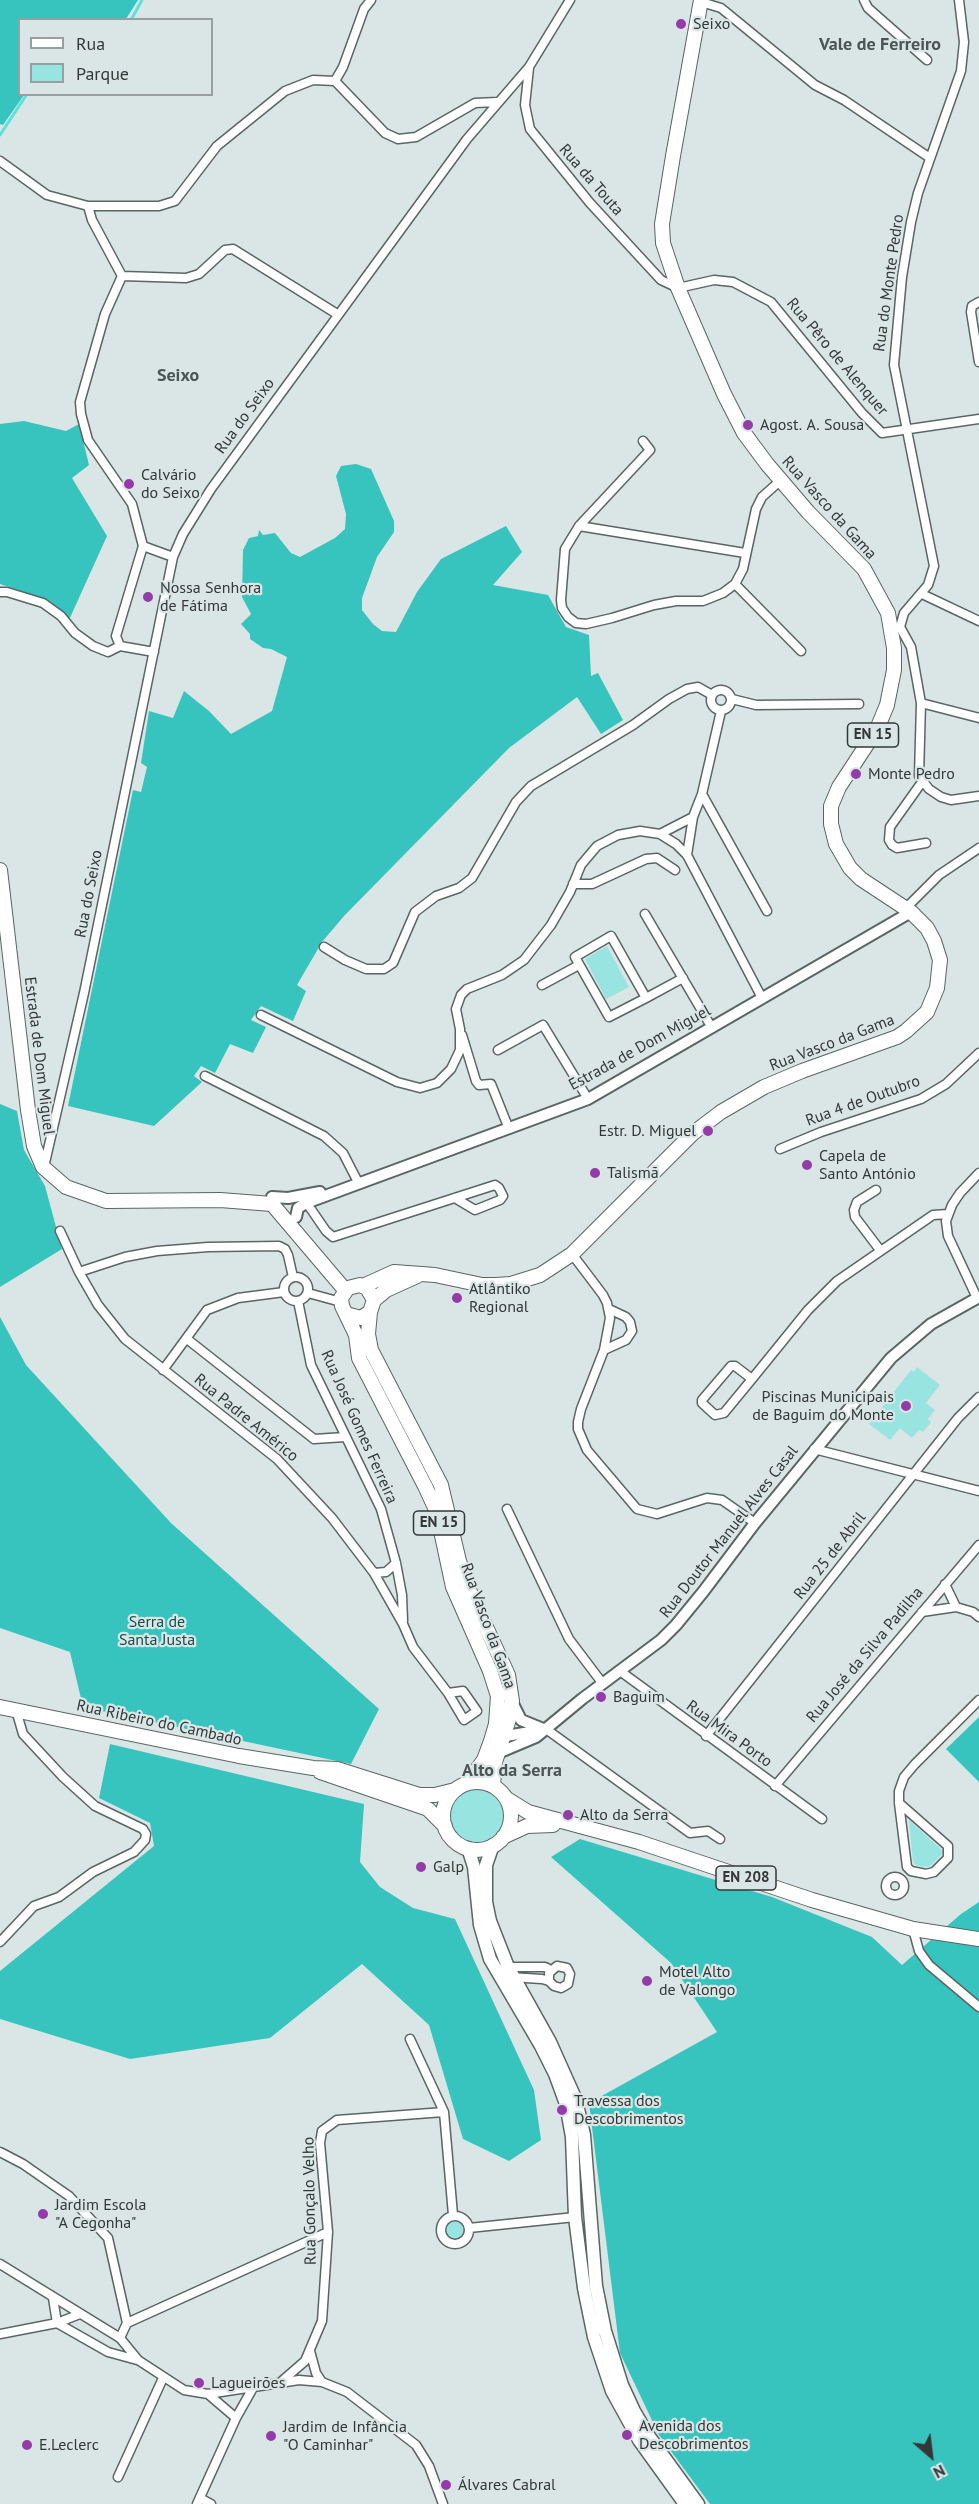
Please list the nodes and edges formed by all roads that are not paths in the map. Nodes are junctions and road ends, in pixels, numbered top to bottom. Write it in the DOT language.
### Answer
graph roads {
  1 [pos="371,0"];
  2 [pos="570,0"];
  3 [pos="864,0"];
  4 [pos="959,0"];
  5 [pos="701,1"];
  6 [pos="927,60"];
  7 [pos="529,67"];
  8 [pos="335,81"];
  9 [pos="497,102"];
  10 [pos="930,158"];
  11 [pos="0,160"];
  12 [pos="88,206"];
  13 [pos="123,276"];
  14 [pos="678,288"];
  15 [pos="979,302"];
  16 [pos="337,314"];
  17 [pos="979,362"];
  18 [pos="979,419"];
  19 [pos="905,430"];
  20 [pos="643,441"];
  21 [pos="781,480"];
  22 [pos="579,525"];
  23 [pos="143,546"];
  24 [pos="745,553"];
  25 [pos="173,557"];
  26 [pos="735,584"];
  27 [pos="0,592"];
  28 [pos="922,594"];
  29 [pos="979,621"];
  30 [pos="896,628"];
  31 [pos="120,646"];
  32 [pos="801,651"];
  33 [pos="154,652"];
  34 [pos="712,695"];
  35 [pos="732,699"];
  36 [pos="921,703"];
  37 [pos="859,704"];
  38 [pos="721,711"];
  39 [pos="979,717"];
  40 [pos="922,782"];
  41 [pos="702,794"];
  42 [pos="979,796"];
  43 [pos="693,817"];
  44 [pos="660,834"];
  45 [pos="926,843"];
  46 [pos="979,848"];
  47 [pos="687,855"];
  48 [pos="0,870"];
  49 [pos="675,870"];
  50 [pos="573,884"];
  51 [pos="909,910"];
  52 [pos="767,911"];
  53 [pos="645,914"];
  54 [pos="324,947"];
  55 [pos="579,965"];
  56 [pos="683,978"];
  57 [pos="542,985"];
  58 [pos="646,998"];
  59 [pos="762,998"];
  60 [pos="261,1015"];
  61 [pos="712,1028"];
  62 [pos="460,1029"];
  63 [pos="498,1050"];
  64 [pos="979,1053"];
  65 [pos="205,1076"];
  66 [pos="588,1099"];
  67 [pos="509,1129"];
  68 [pos="780,1149"];
  69 [pos="44,1167"];
  70 [pos="979,1173"];
  71 [pos="359,1184"];
  72 [pos="876,1190"];
  73 [pos="272,1197"];
  74 [pos="455,1198"];
  75 [pos="220,1200"];
  76 [pos="304,1200"];
  77 [pos="948,1214"];
  78 [pos="296,1218"];
  79 [pos="60,1231"];
  80 [pos="880,1250"];
  81 [pos="572,1254"];
  82 [pos="79,1272"];
  83 [pos="422,1274"];
  84 [pos="293,1277"];
  85 [pos="284,1292"];
  86 [pos="308,1293"];
  87 [pos="350,1295"];
  88 [pos="978,1298"];
  89 [pos="298,1301"];
  90 [pos="372,1306"];
  91 [pos="609,1309"];
  92 [pos="187,1339"];
  93 [pos="604,1350"];
  94 [pos="163,1370"];
  95 [pos="752,1379"];
  96 [pos="979,1397"];
  97 [pos="345,1437"];
  98 [pos="814,1449"];
  99 [pos="913,1474"];
  100 [pos="979,1491"];
  101 [pos="507,1509"];
  102 [pos="755,1523"];
  103 [pos="979,1545"];
  104 [pos="396,1563"];
  105 [pos="374,1574"];
  106 [pos="945,1584"];
  107 [pos="956,1607"];
  108 [pos="922,1612"];
  109 [pos="979,1617"];
  110 [pos="403,1624"];
  111 [pos="620,1671"];
  112 [pos="494,1683"];
  113 [pos="603,1684"];
  114 [pos="448,1693"];
  115 [pos="979,1700"];
  116 [pos="512,1701"];
  117 [pos="0,1707"];
  118 [pos="16,1710"];
  119 [pos="546,1730"];
  120 [pos="505,1735"];
  121 [pos="706,1736"];
  122 [pos="515,1746"];
  123 [pos="494,1747"];
  124 [pos="312,1768"];
  125 [pos="493,1785"];
  126 [pos="775,1786"];
  127 [pos="461,1787"];
  128 [pos="507,1799"];
  129 [pos="900,1803"];
  130 [pos="822,1819"];
  131 [pos="445,1826"];
  132 [pos="579,1827"];
  133 [pos="720,1839"];
  134 [pos="498,1841"];
  135 [pos="468,1848"];
  136 [pos="908,1867"];
  137 [pos="898,1878"];
  138 [pos="913,1929"];
  139 [pos="979,1939"];
  140 [pos="0,1942"];
  141 [pos="551,1970"];
  142 [pos="505,1973"];
  143 [pos="528,1976"];
  144 [pos="549,1981"];
  145 [pos="522,1992"];
  146 [pos="979,2007"];
  147 [pos="410,2039"];
  148 [pos="444,2112"];
  149 [pos="0,2152"];
  150 [pos="588,2204"];
  151 [pos="453,2215"];
  152 [pos="575,2217"];
  153 [pos="470,2228"];
  154 [pos="591,2230"];
  155 [pos="328,2232"];
  156 [pos="0,2264"];
  157 [pos="54,2298"];
  158 [pos="80,2314"];
  159 [pos="57,2323"];
  160 [pos="127,2323"];
  161 [pos="0,2334"];
  162 [pos="120,2338"];
  163 [pos="310,2351"];
  164 [pos="138,2360"];
  165 [pos="163,2378"];
  166 [pos="282,2381"];
  167 [pos="322,2382"];
  168 [pos="254,2386"];
  169 [pos="208,2394"];
  170 [pos="236,2418"];
  171 [pos="118,2477"];
  172 [pos="682,2499"];
  173 [pos="198,2501"];
  174 [pos="211,2504"];
  175 [pos="443,2504"];
  176 [pos="698,2504"];
  1 -- 8 [label="street"];
  2 -- 7 [label="street, Rua do Seixo"];
  3 -- 6 [label="street"];
  4 -- 10 [label="street, Rua do Monte Pedro"];
  5 -- 10 [label="street"];
  5 -- 14 [label="main road, Rua Vasco da Gama / EN 15"];
  7 -- 9 [label="street, Rua do Seixo"];
  7 -- 14 [label="street, Rua da Touta"];
  8 -- 9 [label="street"];
  8 -- 12 [label="street"];
  9 -- 16 [label="street, Rua do Seixo"];
  10 -- 19 [label="street, Rua do Monte Pedro"];
  11 -- 12 [label="street"];
  12 -- 13 [label="street"];
  13 -- 16 [label="street"];
  13 -- 23 [label="street"];
  14 -- 19 [label="street, Rua Pêro de Alenquer"];
  14 -- 21 [label="main road, Rua Vasco da Gama / EN 15"];
  15 -- 17 [label="street"];
  16 -- 25 [label="street, Rua do Seixo"];
  18 -- 19 [label="street"];
  19 -- 28 [label="street, Rua do Monte Pedro"];
  20 -- 22 [label="street"];
  21 -- 24 [label="street"];
  21 -- 30 [label="main road, Rua Vasco da Gama / EN 15"];
  22 -- 24 [label="street"];
  22 -- 26 [label="street"];
  23 -- 25 [label="street"];
  23 -- 31 [label="street"];
  24 -- 26 [label="street"];
  25 -- 33 [label="street, Rua do Seixo"];
  26 -- 32 [label="street"];
  27 -- 31 [label="street"];
  28 -- 29 [label="street"];
  28 -- 30 [label="street, Rua do Monte Pedro"];
  30 -- 36 [label="street"];
  30 -- 51 [label="main road, Rua Vasco da Gama / EN 15"];
  31 -- 33 [label="street"];
  33 -- 69 [label="street, Rua do Seixo"];
  34 -- 35 [label="street"];
  34 -- 38 [label="street"];
  34 -- 54 [label="street"];
  35 -- 37 [label="street"];
  35 -- 38 [label="street"];
  36 -- 39 [label="street"];
  36 -- 40 [label="street"];
  38 -- 41 [label="street"];
  40 -- 42 [label="street"];
  40 -- 45 [label="street"];
  41 -- 43 [label="street"];
  41 -- 52 [label="street"];
  43 -- 44 [label="street"];
  43 -- 47 [label="street"];
  44 -- 47 [label="street"];
  44 -- 50 [label="street"];
  46 -- 51 [label="street"];
  47 -- 59 [label="street"];
  48 -- 69 [label="main road, Estrada de Dom Miguel"];
  49 -- 50 [label="street"];
  50 -- 62 [label="street"];
  51 -- 59 [label="street, Estrada de Dom Miguel"];
  51 -- 81 [label="main road, Rua Vasco da Gama / EN 15"];
  53 -- 56 [label="street"];
  55 -- 57 [label="street"];
  55 -- 58 [label="street"];
  55 -- 58 [label="street"];
  56 -- 58 [label="street"];
  56 -- 61 [label="street"];
  59 -- 61 [label="street, Estrada de Dom Miguel"];
  60 -- 62 [label="street"];
  61 -- 66 [label="street, Estrada de Dom Miguel"];
  62 -- 67 [label="street"];
  63 -- 66 [label="street"];
  64 -- 68 [label="street, Rua 4 de Outubro"];
  65 -- 71 [label="street"];
  66 -- 67 [label="street, Estrada de Dom Miguel"];
  67 -- 71 [label="street, Estrada de Dom Miguel"];
  69 -- 75 [label="main road, Estrada de Dom Miguel"];
  70 -- 77 [label="street"];
  71 -- 76 [label="street, Estrada de Dom Miguel"];
  72 -- 80 [label="street"];
  73 -- 75 [label="main road, Estrada de Dom Miguel"];
  73 -- 76 [label="street, Estrada de Dom Miguel"];
  73 -- 78 [label="main road"];
  74 -- 74 [label="street"];
  74 -- 76 [label="street"];
  75 -- 87 [label="main road, Estrada de Dom Miguel"];
  76 -- 78 [label="street"];
  77 -- 80 [label="street"];
  77 -- 88 [label="street"];
  78 -- 87 [label="main road"];
  79 -- 82 [label="street, Rua Padre Américo"];
  80 -- 95 [label="street"];
  81 -- 83 [label="main road, Rua Vasco da Gama / EN 15"];
  81 -- 91 [label="street"];
  82 -- 84 [label="street"];
  82 -- 94 [label="street, Rua Padre Américo"];
  83 -- 87 [label="main road, Rua Vasco da Gama / EN 15"];
  83 -- 90 [label="main road"];
  84 -- 85 [label="street"];
  84 -- 86 [label="street"];
  85 -- 89 [label="street"];
  85 -- 92 [label="street"];
  86 -- 87 [label="street"];
  86 -- 89 [label="street"];
  87 -- 90 [label="main road"];
  87 -- 90 [label="main road"];
  87 -- 112 [label="main road, Rua Vasco da Gama / EN 15"];
  88 -- 98 [label="street, Rua Doutor Manuel Alves Casal"];
  89 -- 97 [label="street, Rua José Gomes Ferreira"];
  90 -- 116 [label="main road, Rua Vasco da Gama / EN 15"];
  91 -- 93 [label="street"];
  91 -- 93 [label="street"];
  92 -- 94 [label="street"];
  92 -- 97 [label="street"];
  93 -- 102 [label="street"];
  94 -- 105 [label="street, Rua Padre Américo"];
  95 -- 95 [label="street"];
  96 -- 99 [label="street, Rua 25 de Abril"];
  97 -- 104 [label="street, Rua José Gomes Ferreira"];
  98 -- 99 [label="street"];
  98 -- 102 [label="street, Rua Doutor Manuel Alves Casal"];
  99 -- 100 [label="street"];
  99 -- 121 [label="street, Rua 25 de Abril"];
  101 -- 113 [label="street"];
  102 -- 111 [label="street, Rua Doutor Manuel Alves Casal"];
  103 -- 106 [label="street, Rua José da Silva Padilha"];
  104 -- 105 [label="street"];
  104 -- 110 [label="street, Rua José Gomes Ferreira"];
  105 -- 110 [label="street, Rua Padre Américo"];
  106 -- 107 [label="street"];
  106 -- 108 [label="street, Rua José da Silva Padilha"];
  107 -- 108 [label="street"];
  107 -- 109 [label="street"];
  108 -- 126 [label="street, Rua José da Silva Padilha"];
  110 -- 114 [label="street, Rua Padre Américo"];
  111 -- 113 [label="street, Rua Doutor Manuel Alves Casal"];
  111 -- 121 [label="street, Rua Mira Porto"];
  112 -- 120 [label="street"];
  112 -- 123 [label="main road, Rua Vasco da Gama / EN 15"];
  113 -- 119 [label="street, Rua Doutor Manuel Alves Casal"];
  115 -- 129 [label="street"];
  116 -- 119 [label="street"];
  116 -- 120 [label="main road, Rua Vasco da Gama / EN 15"];
  117 -- 118 [label="main road, Rua Ribeiro do Cambado"];
  118 -- 124 [label="main road, Rua Ribeiro do Cambado"];
  118 -- 140 [label="street"];
  119 -- 120 [label="street"];
  119 -- 122 [label="street, Rua Doutor Manuel Alves Casal"];
  119 -- 133 [label="street"];
  120 -- 122 [label="street"];
  120 -- 123 [label="main road, Rua Vasco da Gama / EN 15"];
  121 -- 126 [label="street, Rua Mira Porto"];
  122 -- 123 [label="street, Rua Doutor Manuel Alves Casal"];
  123 -- 125 [label="main road, Rua Vasco da Gama / EN 15"];
  123 -- 127 [label="main road, Rua Vasco da Gama / EN 15"];
  124 -- 127 [label="main road, Rua Ribeiro do Cambado"];
  124 -- 131 [label="main road, Rua Ribeiro do Cambado"];
  125 -- 127 [label="main road"];
  125 -- 128 [label="main road"];
  126 -- 130 [label="street, Rua Mira Porto"];
  127 -- 131 [label="main road"];
  128 -- 132 [label="main road, EN 208"];
  128 -- 134 [label="main road"];
  129 -- 136 [label="street"];
  129 -- 136 [label="street"];
  131 -- 135 [label="main road"];
  132 -- 134 [label="main road, EN 208"];
  132 -- 138 [label="main road, EN 208"];
  134 -- 135 [label="main road"];
  134 -- 142 [label="main road"];
  135 -- 142 [label="main road"];
  136 -- 137 [label="street"];
  138 -- 139 [label="main road, EN 208"];
  138 -- 146 [label="street"];
  141 -- 142 [label="street"];
  141 -- 144 [label="street"];
  141 -- 144 [label="street"];
  142 -- 143 [label="street"];
  142 -- 145 [label="main road"];
  142 -- 152 [label="main road"];
  143 -- 144 [label="street"];
  143 -- 145 [label="street"];
  145 -- 150 [label="main road"];
  147 -- 148 [label="street"];
  148 -- 151 [label="street"];
  148 -- 155 [label="street, Rua Gonçalo Velho"];
  149 -- 160 [label="street"];
  150 -- 152 [label="street"];
  150 -- 154 [label="main road"];
  151 -- 153 [label="street"];
  151 -- 153 [label="street"];
  152 -- 153 [label="street"];
  152 -- 154 [label="street"];
  152 -- 172 [label="main road"];
  154 -- 172 [label="main road"];
  155 -- 160 [label="street"];
  155 -- 163 [label="street, Rua Gonçalo Velho"];
  156 -- 157 [label="street"];
  157 -- 158 [label="street"];
  157 -- 159 [label="street"];
  158 -- 159 [label="street"];
  158 -- 162 [label="street"];
  159 -- 161 [label="street"];
  159 -- 164 [label="street"];
  160 -- 162 [label="street"];
  162 -- 164 [label="street"];
  163 -- 166 [label="street, Rua Gonçalo Velho"];
  163 -- 167 [label="street"];
  164 -- 165 [label="street"];
  165 -- 169 [label="street"];
  165 -- 171 [label="street"];
  166 -- 167 [label="street"];
  166 -- 168 [label="street"];
  167 -- 175 [label="street"];
  168 -- 169 [label="street"];
  168 -- 170 [label="street"];
  169 -- 170 [label="street"];
  170 -- 173 [label="street"];
  172 -- 176 [label="main road"];
  173 -- 174 [label="street"];
}
